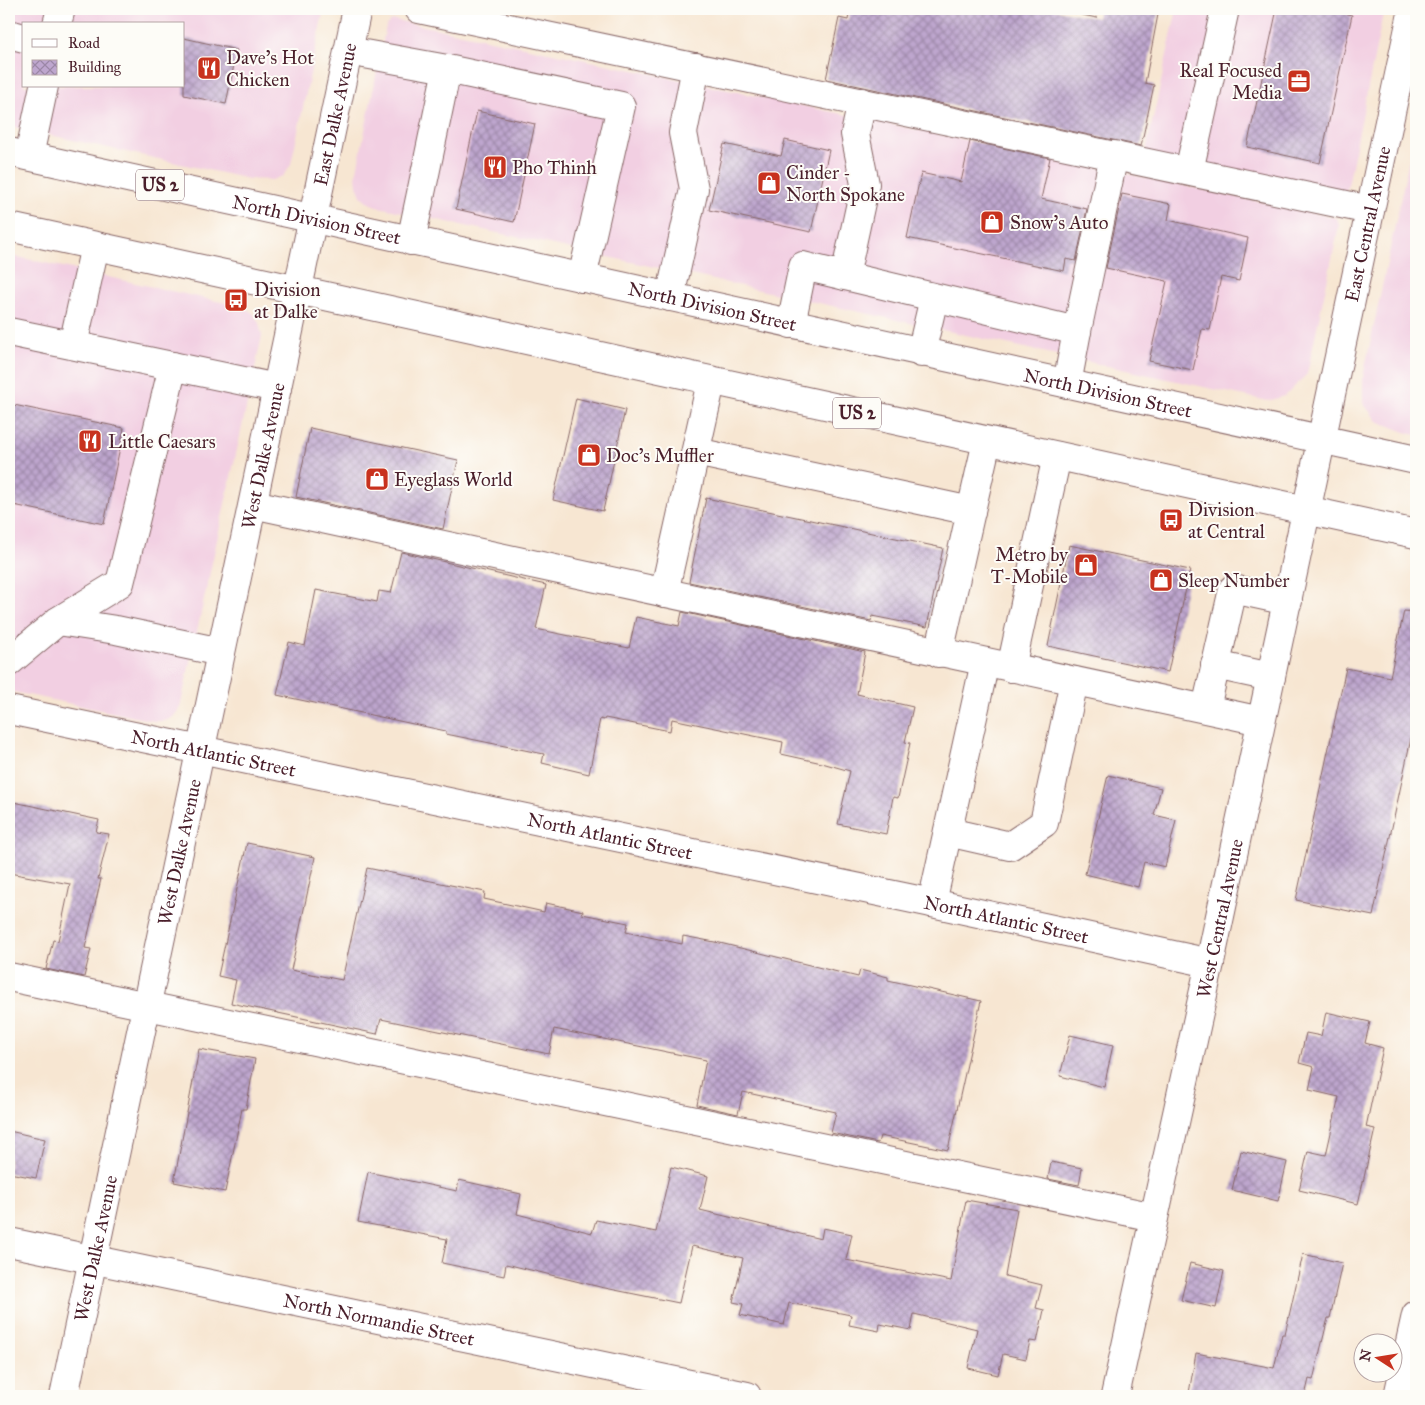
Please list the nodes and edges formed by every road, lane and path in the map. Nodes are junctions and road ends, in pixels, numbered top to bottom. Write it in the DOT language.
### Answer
graph roads {
  1 [pos="60,9"];
  2 [pos="357,9"];
  3 [pos="418,9"];
  4 [pos="1225,9"];
  5 [pos="1413,9"];
  6 [pos="57,22"];
  7 [pos="9,34"];
  8 [pos="22,37"];
  9 [pos="348,51"];
  10 [pos="696,68"];
  11 [pos="447,69"];
  12 [pos="43,88"];
  13 [pos="862,102"];
  14 [pos="19,154"];
  15 [pos="1114,155"];
  16 [pos="1189,171"];
  17 [pos="1370,210"];
  18 [pos="312,219"];
  19 [pos="9,227"];
  20 [pos="411,241"];
  21 [pos="95,246"];
  22 [pos="845,276"];
  23 [pos="582,278"];
  24 [pos="298,291"];
  25 [pos="670,297"];
  26 [pos="934,298"];
  27 [pos="790,324"];
  28 [pos="1078,331"];
  29 [pos="9,332"];
  30 [pos="73,345"];
  31 [pos="922,352"];
  32 [pos="173,366"];
  33 [pos="711,382"];
  34 [pos="1067,384"];
  35 [pos="277,388"];
  36 [pos="1321,440"];
  37 [pos="987,441"];
  38 [pos="696,452"];
  39 [pos="1057,456"];
  40 [pos="1416,460"];
  41 [pos="253,504"];
  42 [pos="971,511"];
  43 [pos="1306,511"];
  44 [pos="1416,534"];
  45 [pos="664,593"];
  46 [pos="1288,601"];
  47 [pos="58,622"];
  48 [pos="221,652"];
  49 [pos="939,652"];
  50 [pos="9,662"];
  51 [pos="998,665"];
  52 [pos="1215,665"];
  53 [pos="1271,677"];
  54 [pos="1074,681"];
  55 [pos="1206,708"];
  56 [pos="9,710"];
  57 [pos="1261,721"];
  58 [pos="200,750"];
  59 [pos="948,832"];
  60 [pos="932,903"];
  61 [pos="1210,964"];
  62 [pos="9,976"];
  63 [pos="146,1005"];
  64 [pos="1154,1217"];
  65 [pos="9,1242"];
  66 [pos="93,1259"];
  67 [pos="1416,1315"];
  68 [pos="64,1396"];
  69 [pos="747,1396"];
  70 [pos="1115,1396"];
  71 [pos="1398,1396"];
  1 -- 6 [label="street"];
  2 -- 9 [label="street, East Dalke Avenue"];
  3 -- 10 [label="street"];
  4 -- 16 [label="street"];
  5 -- 17 [label="street, East Central Avenue"];
  7 -- 8 [label="street"];
  9 -- 11 [label="street"];
  9 -- 18 [label="street, East Dalke Avenue"];
  10 -- 13 [label="street"];
  10 -- 25 [label="street"];
  11 -- 20 [label="street"];
  11 -- 23 [label="street"];
  12 -- 14 [label="street"];
  13 -- 15 [label="street"];
  13 -- 22 [label="street"];
  14 -- 18 [label="street, North Division Street / US 2"];
  15 -- 16 [label="street"];
  15 -- 28 [label="street"];
  16 -- 17 [label="street"];
  17 -- 36 [label="street, East Central Avenue"];
  18 -- 20 [label="street, North Division Street / US 2"];
  18 -- 24 [label="street, West Dalke Avenue"];
  19 -- 21 [label="street, US 2"];
  20 -- 23 [label="street, North Division Street / US 2"];
  21 -- 24 [label="street, US 2"];
  21 -- 30 [label="street"];
  22 -- 26 [label="street"];
  22 -- 27 [label="street"];
  23 -- 25 [label="street, North Division Street / US 2"];
  24 -- 33 [label="street, US 2"];
  24 -- 35 [label="street, West Dalke Avenue"];
  25 -- 27 [label="street, North Division Street / US 2"];
  26 -- 28 [label="street"];
  26 -- 31 [label="street"];
  27 -- 31 [label="street, North Division Street / US 2"];
  28 -- 34 [label="street"];
  29 -- 30 [label="street"];
  30 -- 32 [label="street"];
  31 -- 34 [label="street, North Division Street / US 2"];
  32 -- 35 [label="street"];
  32 -- 47 [label="street"];
  33 -- 37 [label="street, US 2"];
  33 -- 38 [label="street"];
  34 -- 36 [label="street, North Division Street / US 2"];
  35 -- 41 [label="street, West Dalke Avenue"];
  36 -- 40 [label="street, North Division Street / US 2"];
  36 -- 43 [label="street, West Central Avenue"];
  37 -- 39 [label="street, US 2"];
  37 -- 42 [label="street"];
  38 -- 42 [label="street"];
  38 -- 45 [label="street"];
  39 -- 43 [label="street, US 2"];
  39 -- 51 [label="street"];
  41 -- 45 [label="street"];
  41 -- 48 [label="street, West Dalke Avenue"];
  42 -- 49 [label="street"];
  43 -- 44 [label="street, US 2"];
  43 -- 46 [label="street, West Central Avenue"];
  45 -- 49 [label="street"];
  46 -- 52 [label="street"];
  46 -- 53 [label="street, West Central Avenue"];
  47 -- 48 [label="street"];
  47 -- 50 [label="street"];
  48 -- 58 [label="street, West Dalke Avenue"];
  49 -- 51 [label="street"];
  51 -- 54 [label="street"];
  51 -- 59 [label="street"];
  52 -- 53 [label="street"];
  52 -- 55 [label="street"];
  53 -- 57 [label="street, West Central Avenue"];
  54 -- 55 [label="street"];
  54 -- 59 [label="street"];
  55 -- 57 [label="street"];
  56 -- 58 [label="street, North Atlantic Street"];
  57 -- 61 [label="street, West Central Avenue"];
  58 -- 60 [label="street, North Atlantic Street"];
  58 -- 63 [label="street, West Dalke Avenue"];
  59 -- 60 [label="street"];
  60 -- 61 [label="street, North Atlantic Street"];
  61 -- 64 [label="street, West Central Avenue"];
  62 -- 63 [label="street"];
  63 -- 64 [label="street"];
  63 -- 66 [label="street, West Dalke Avenue"];
  64 -- 70 [label="street, West Central Avenue"];
  65 -- 66 [label="street, North Normandie Street"];
  66 -- 68 [label="street, West Dalke Avenue"];
  66 -- 69 [label="street, North Normandie Street"];
  67 -- 71 [label="street"];
}
